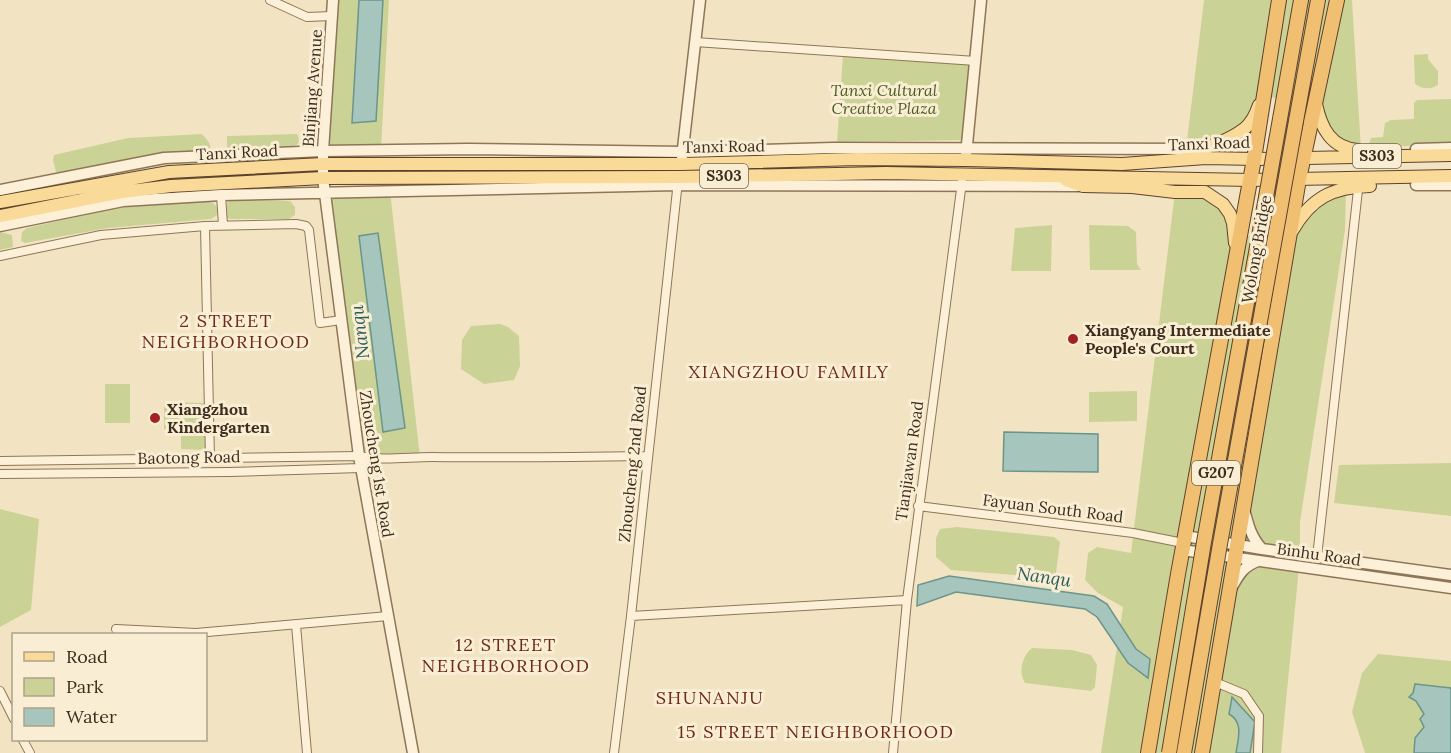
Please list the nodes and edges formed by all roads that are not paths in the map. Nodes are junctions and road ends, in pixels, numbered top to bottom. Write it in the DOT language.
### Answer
graph roads {
  1 [pos="270,0"];
  2 [pos="333,0"];
  3 [pos="700,0"];
  4 [pos="981,0"];
  5 [pos="1279,0"];
  6 [pos="1301,0"];
  7 [pos="1318,0"];
  8 [pos="1337,0"];
  9 [pos="332,16"];
  10 [pos="695,42"];
  11 [pos="976,61"];
  12 [pos="1263,96"];
  13 [pos="1316,104"];
  14 [pos="1208,148"];
  15 [pos="1451,148"];
  16 [pos="1416,149"];
  17 [pos="966,154"];
  18 [pos="1437,155"];
  19 [pos="1451,155"];
  20 [pos="217,156"];
  21 [pos="323,157"];
  22 [pos="1303,157"];
  23 [pos="682,158"];
  24 [pos="1254,159"];
  25 [pos="1131,164"];
  26 [pos="169,172"];
  27 [pos="1057,176"];
  28 [pos="1451,176"];
  29 [pos="1436,177"];
  30 [pos="324,178"];
  31 [pos="1299,179"];
  32 [pos="962,180"];
  33 [pos="1251,180"];
  34 [pos="678,181"];
  35 [pos="1359,182"];
  36 [pos="1416,185"];
  37 [pos="1451,185"];
  38 [pos="173,186"];
  39 [pos="1083,186"];
  40 [pos="40,188"];
  41 [pos="0,190"];
  42 [pos="327,192"];
  43 [pos="222,195"];
  44 [pos="110,199"];
  45 [pos="0,202"];
  46 [pos="0,216"];
  47 [pos="223,225"];
  48 [pos="0,226"];
  49 [pos="205,226"];
  50 [pos="1288,238"];
  51 [pos="0,256"];
  52 [pos="1235,266"];
  53 [pos="341,320"];
  54 [pos="359,456"];
  55 [pos="648,456"];
  56 [pos="210,459"];
  57 [pos="376,459"];
  58 [pos="0,461"];
  59 [pos="362,468"];
  60 [pos="0,474"];
  61 [pos="918,506"];
  62 [pos="1244,508"];
  63 [pos="1183,543"];
  64 [pos="1262,549"];
  65 [pos="1237,551"];
  66 [pos="1317,557"];
  67 [pos="1258,561"];
  68 [pos="1451,575"];
  69 [pos="1451,588"];
  70 [pos="1231,590"];
  71 [pos="907,600"];
  72 [pos="387,616"];
  73 [pos="631,616"];
  74 [pos="296,625"];
  75 [pos="116,629"];
  76 [pos="1215,682"];
  77 [pos="0,691"];
  78 [pos="12,715"];
  79 [pos="307,753"];
  80 [pos="413,753"];
  81 [pos="614,753"];
  82 [pos="893,753"];
  83 [pos="1148,753"];
  84 [pos="1168,753"];
  85 [pos="1184,753"];
  86 [pos="1202,753"];
  87 [pos="1258,753"];
  1 -- 9 [label="street"];
  2 -- 9 [label="street, Binjiang Avenue"];
  3 -- 10 [label="street"];
  4 -- 11 [label="street"];
  5 -- 12 [label="highway"];
  6 -- 84 [label="highway, Wolong Bridge / G207, bridge"];
  7 -- 85 [label="highway, Wolong Bridge / G207, bridge"];
  8 -- 13 [label="highway"];
  9 -- 21 [label="street, Binjiang Avenue"];
  10 -- 11 [label="street"];
  10 -- 23 [label="street"];
  11 -- 17 [label="street"];
  12 -- 14 [label="main road"];
  12 -- 24 [label="highway"];
  13 -- 16 [label="main road"];
  13 -- 22 [label="highway"];
  14 -- 17 [label="street"];
  14 -- 25 [label="main road"];
  15 -- 16 [label="street"];
  16 -- 18 [label="main road"];
  17 -- 23 [label="main road, Tanxi Road / S303"];
  17 -- 25 [label="main road, Tanxi Road / S303"];
  18 -- 19 [label="main road, Tanxi Road / S303"];
  18 -- 22 [label="main road, Tanxi Road / S303"];
  20 -- 21 [label="street"];
  20 -- 26 [label="street"];
  20 -- 40 [label="street"];
  21 -- 23 [label="main road, Tanxi Road / S303"];
  21 -- 26 [label="main road, Tanxi Road / S303"];
  21 -- 30 [label="street, Binjiang Avenue"];
  22 -- 24 [label="main road, Tanxi Road / S303"];
  22 -- 31 [label="highway"];
  24 -- 25 [label="main road, Tanxi Road / S303"];
  24 -- 33 [label="highway"];
  26 -- 40 [label="main road, Tanxi Road / S303"];
  27 -- 32 [label="main road, Tanxi Road / S303"];
  27 -- 33 [label="main road, Tanxi Road / S303"];
  27 -- 39 [label="main road"];
  28 -- 29 [label="main road, Tanxi Road / S303"];
  29 -- 35 [label="main road, Tanxi Road / S303"];
  29 -- 36 [label="main road"];
  30 -- 34 [label="main road, Tanxi Road / S303"];
  30 -- 38 [label="main road, Tanxi Road / S303"];
  30 -- 42 [label="street, Zhoucheng 1st Road"];
  31 -- 33 [label="main road, Tanxi Road / S303"];
  31 -- 35 [label="main road, Tanxi Road / S303"];
  31 -- 50 [label="highway"];
  32 -- 34 [label="main road, Tanxi Road / S303"];
  32 -- 39 [label="street"];
  32 -- 61 [label="street, Tianjiawan Road"];
  33 -- 52 [label="highway"];
  34 -- 42 [label="street"];
  34 -- 55 [label="street, Zhoucheng 2nd Road"];
  35 -- 36 [label="main road"];
  35 -- 50 [label="main road"];
  35 -- 66 [label="street"];
  36 -- 37 [label="street"];
  38 -- 43 [label="street"];
  38 -- 44 [label="main road, Tanxi Road / S303"];
  39 -- 52 [label="main road"];
  40 -- 41 [label="street"];
  40 -- 45 [label="main road, Tanxi Road / S303"];
  42 -- 43 [label="street"];
  42 -- 53 [label="street, Zhoucheng 1st Road"];
  43 -- 44 [label="street"];
  43 -- 47 [label="street"];
  44 -- 46 [label="main road, Tanxi Road / S303"];
  44 -- 48 [label="street"];
  47 -- 49 [label="street"];
  47 -- 53 [label="street"];
  49 -- 51 [label="street"];
  49 -- 56 [label="street"];
  50 -- 62 [label="highway"];
  52 -- 63 [label="highway"];
  53 -- 54 [label="street, Zhoucheng 1st Road"];
  54 -- 56 [label="street, Baotong Road"];
  54 -- 57 [label="street, Baotong Road"];
  54 -- 59 [label="street, Zhoucheng 1st Road"];
  55 -- 57 [label="street, Baotong Road"];
  55 -- 73 [label="street, Zhoucheng 2nd Road"];
  56 -- 58 [label="street, Baotong Road"];
  57 -- 59 [label="street, Baotong Road"];
  59 -- 60 [label="street, Baotong Road"];
  59 -- 72 [label="street, Zhoucheng 1st Road"];
  61 -- 63 [label="street, Fayuan South Road"];
  61 -- 71 [label="street, Tianjiawan Road"];
  62 -- 64 [label="street"];
  62 -- 65 [label="highway"];
  63 -- 65 [label="street, Binhu Road"];
  63 -- 83 [label="highway"];
  64 -- 65 [label="street, Binhu Road"];
  64 -- 66 [label="street, Binhu Road"];
  65 -- 67 [label="street, Binhu Road"];
  65 -- 70 [label="highway"];
  66 -- 68 [label="street, Binhu Road"];
  67 -- 69 [label="street, Binhu Road"];
  67 -- 70 [label="street"];
  70 -- 76 [label="highway"];
  71 -- 73 [label="street"];
  71 -- 82 [label="street, Tianjiawan Road"];
  72 -- 74 [label="street"];
  72 -- 80 [label="street, Zhoucheng 1st Road"];
  73 -- 81 [label="street, Zhoucheng 2nd Road"];
  74 -- 75 [label="street"];
  74 -- 79 [label="street"];
  76 -- 86 [label="highway"];
  76 -- 87 [label="street"];
  77 -- 78 [label="street"];
}
